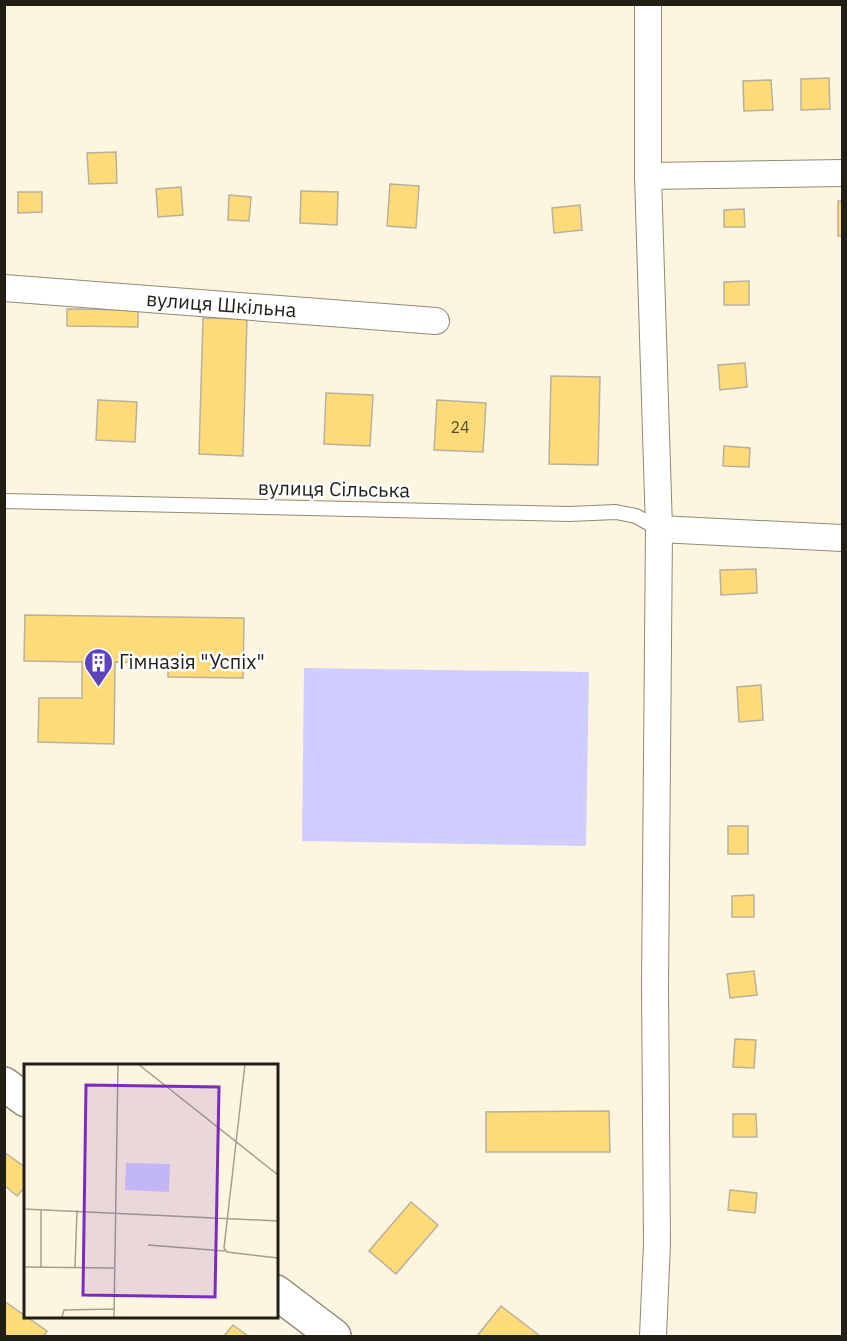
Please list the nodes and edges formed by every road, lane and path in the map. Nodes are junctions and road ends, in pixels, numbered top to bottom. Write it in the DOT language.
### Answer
graph roads {
  1 [pos="648,4"];
  2 [pos="843,174"];
  3 [pos="648,176"];
  4 [pos="4,288"];
  5 [pos="436,321"];
  6 [pos="4,501"];
  7 [pos="658,529"];
  8 [pos="843,538"];
  9 [pos="4,1084"];
  10 [pos="24,1099"];
  11 [pos="278,1294"];
  12 [pos="334,1336"];
  13 [pos="653,1336"];
  1 -- 3 [label="street"];
  2 -- 3 [label="street"];
  3 -- 7 [label="street"];
  4 -- 5 [label="street, вулиця Шкільна"];
  6 -- 7 [label="lane, вулиця Сільська"];
  7 -- 8 [label="street"];
  7 -- 13 [label="street"];
  9 -- 10 [label="street"];
  11 -- 12 [label="street"];
}
